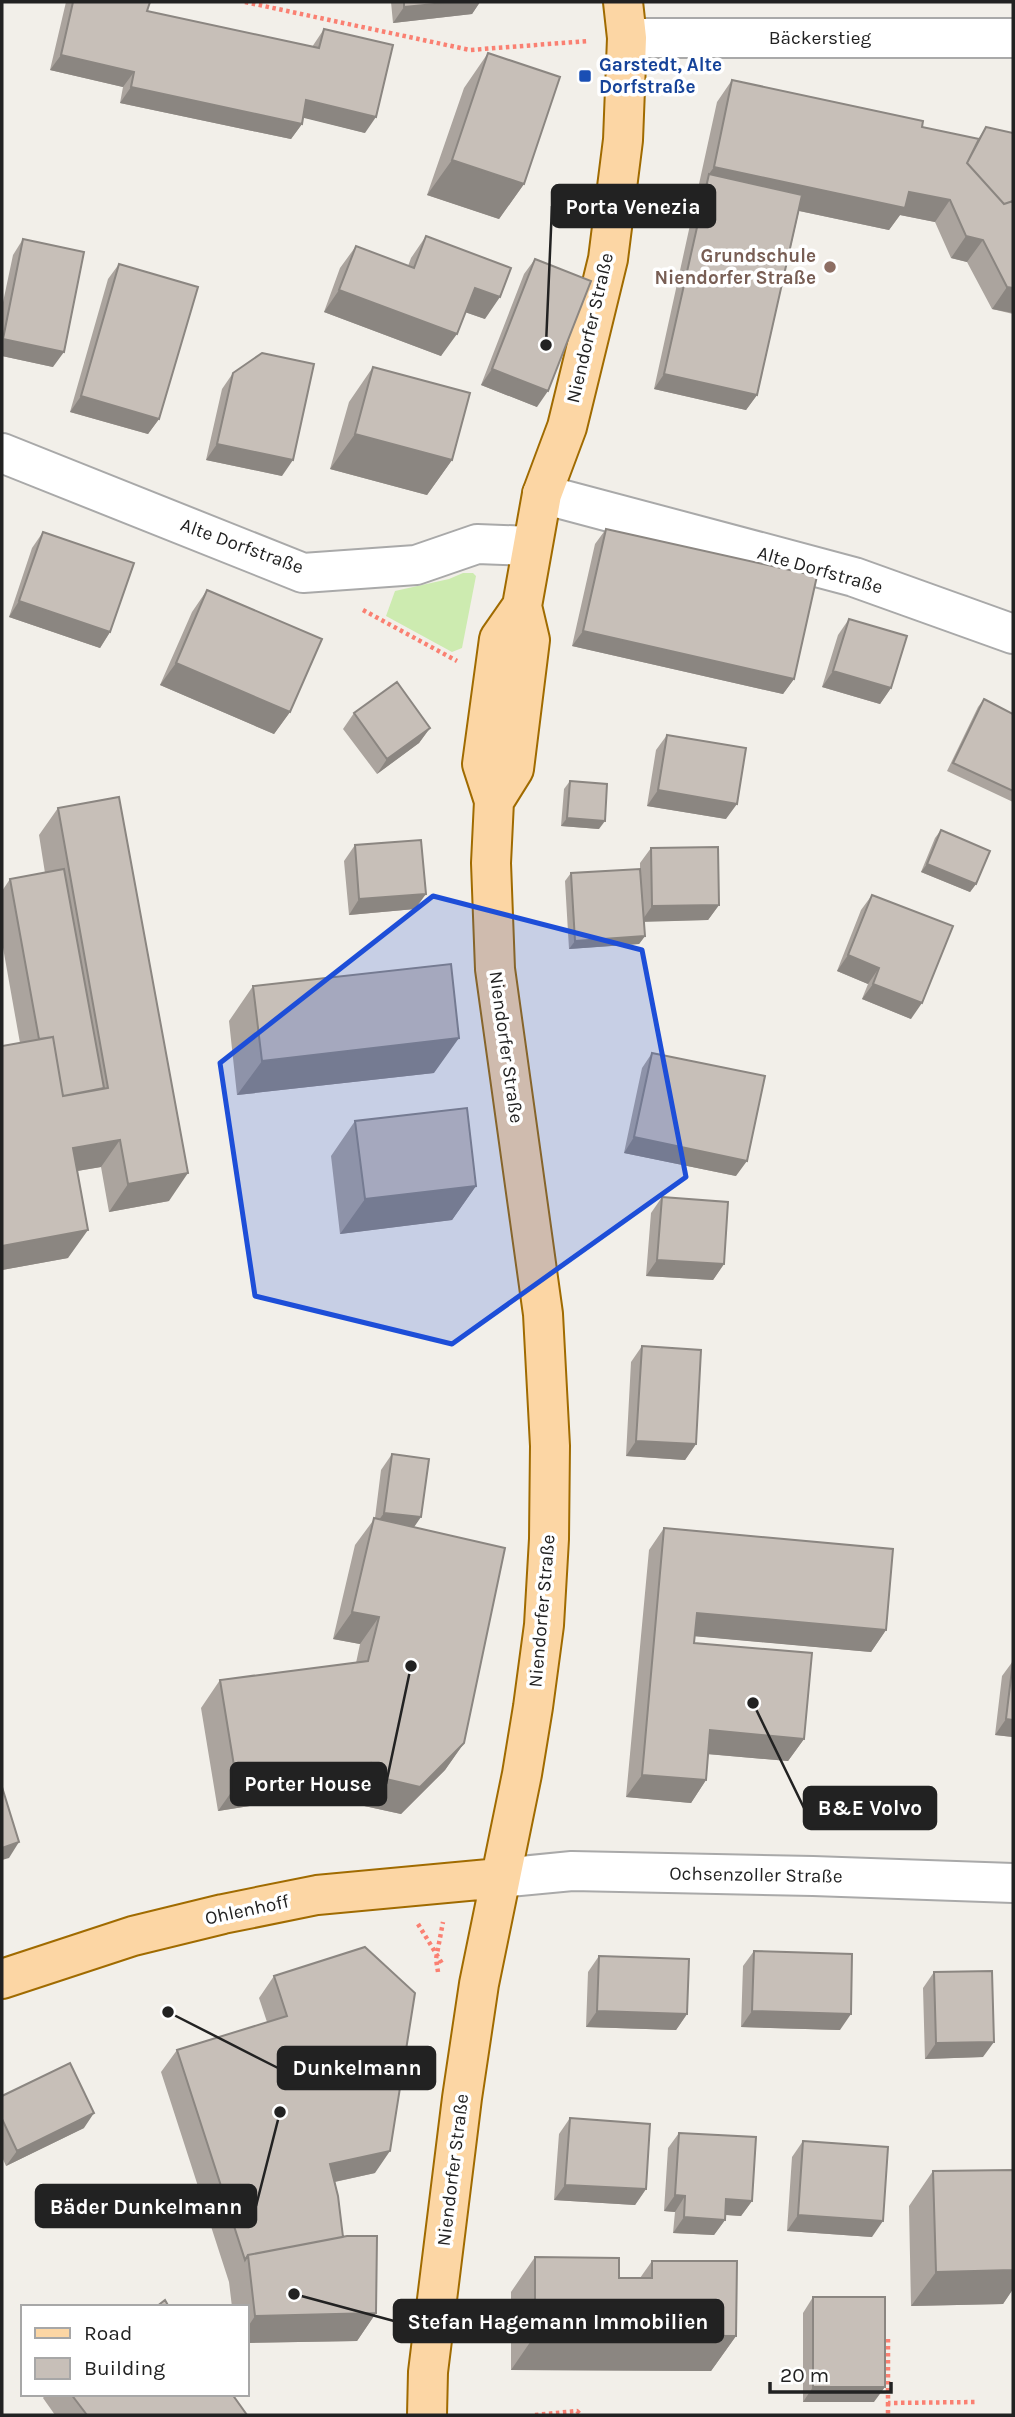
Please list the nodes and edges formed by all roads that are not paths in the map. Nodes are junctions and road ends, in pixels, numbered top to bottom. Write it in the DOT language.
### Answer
graph roads {
  1 [pos="625,20"];
  2 [pos="1013,38"];
  3 [pos="2,453"];
  4 [pos="542,494"];
  5 [pos="532,546"];
  6 [pos="522,606"];
  7 [pos="1013,634"];
  8 [pos="494,801"];
  9 [pos="500,1878"];
  10 [pos="1013,1883"];
  11 [pos="2,1979"];
  12 [pos="427,2415"];
  1 -- 2 [label="street, Bäckerstieg"];
  1 -- 4 [label="main road, Niendorfer Straße"];
  3 -- 5 [label="street, Alte Dorfstraße"];
  4 -- 5 [label="main road, Niendorfer Straße"];
  4 -- 7 [label="street, Alte Dorfstraße"];
  5 -- 6 [label="main road, Niendorfer Straße"];
  6 -- 8 [label="main road, Niendorfer Straße"];
  6 -- 8 [label="main road, Niendorfer Straße"];
  8 -- 9 [label="main road, Niendorfer Straße"];
  9 -- 10 [label="street, Ochsenzoller Straße"];
  9 -- 11 [label="main road, Ohlenhoff"];
  9 -- 12 [label="main road, Niendorfer Straße"];
}
